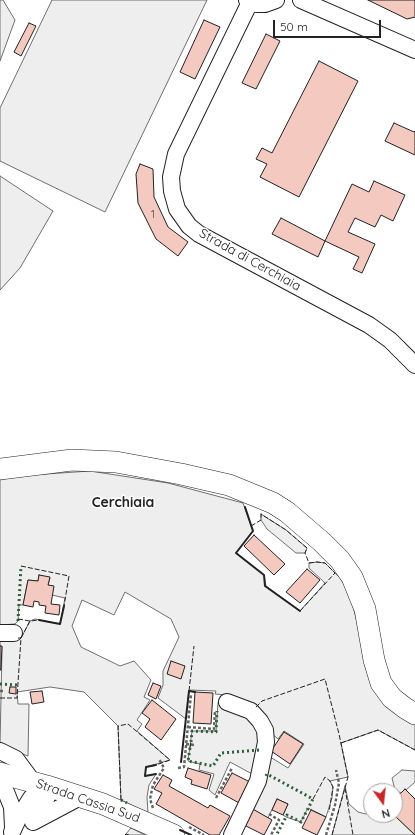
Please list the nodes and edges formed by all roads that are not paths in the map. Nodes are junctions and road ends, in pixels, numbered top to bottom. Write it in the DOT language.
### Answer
graph roads {
  1 [pos="276,0"];
  2 [pos="301,0"];
  3 [pos="248,1"];
  4 [pos="415,50"];
  5 [pos="415,365"];
  6 [pos="0,469"];
  7 [pos="228,702"];
  8 [pos="415,714"];
  9 [pos="0,750"];
  10 [pos="0,773"];
  11 [pos="40,784"];
  12 [pos="0,785"];
  13 [pos="82,796"];
  14 [pos="35,821"];
  15 [pos="179,830"];
  16 [pos="11,834"];
  17 [pos="232,835"];
  1 -- 3 [label="street, Strada di Cerchiaia"];
  2 -- 4 [label="street"];
  3 -- 5 [label="street, Strada di Cerchiaia"];
  6 -- 8 [label="main road"];
  7 -- 17 [label="street"];
  9 -- 11 [label="street"];
  10 -- 11 [label="main road, Strada Cassia Sud"];
  11 -- 13 [label="main road, Strada Cassia Sud"];
  11 -- 14 [label="street"];
  11 -- 16 [label="street"];
  12 -- 16 [label="street"];
  13 -- 14 [label="street"];
  13 -- 15 [label="main road, Strada Cassia Sud"];
  14 -- 16 [label="street"];
}
